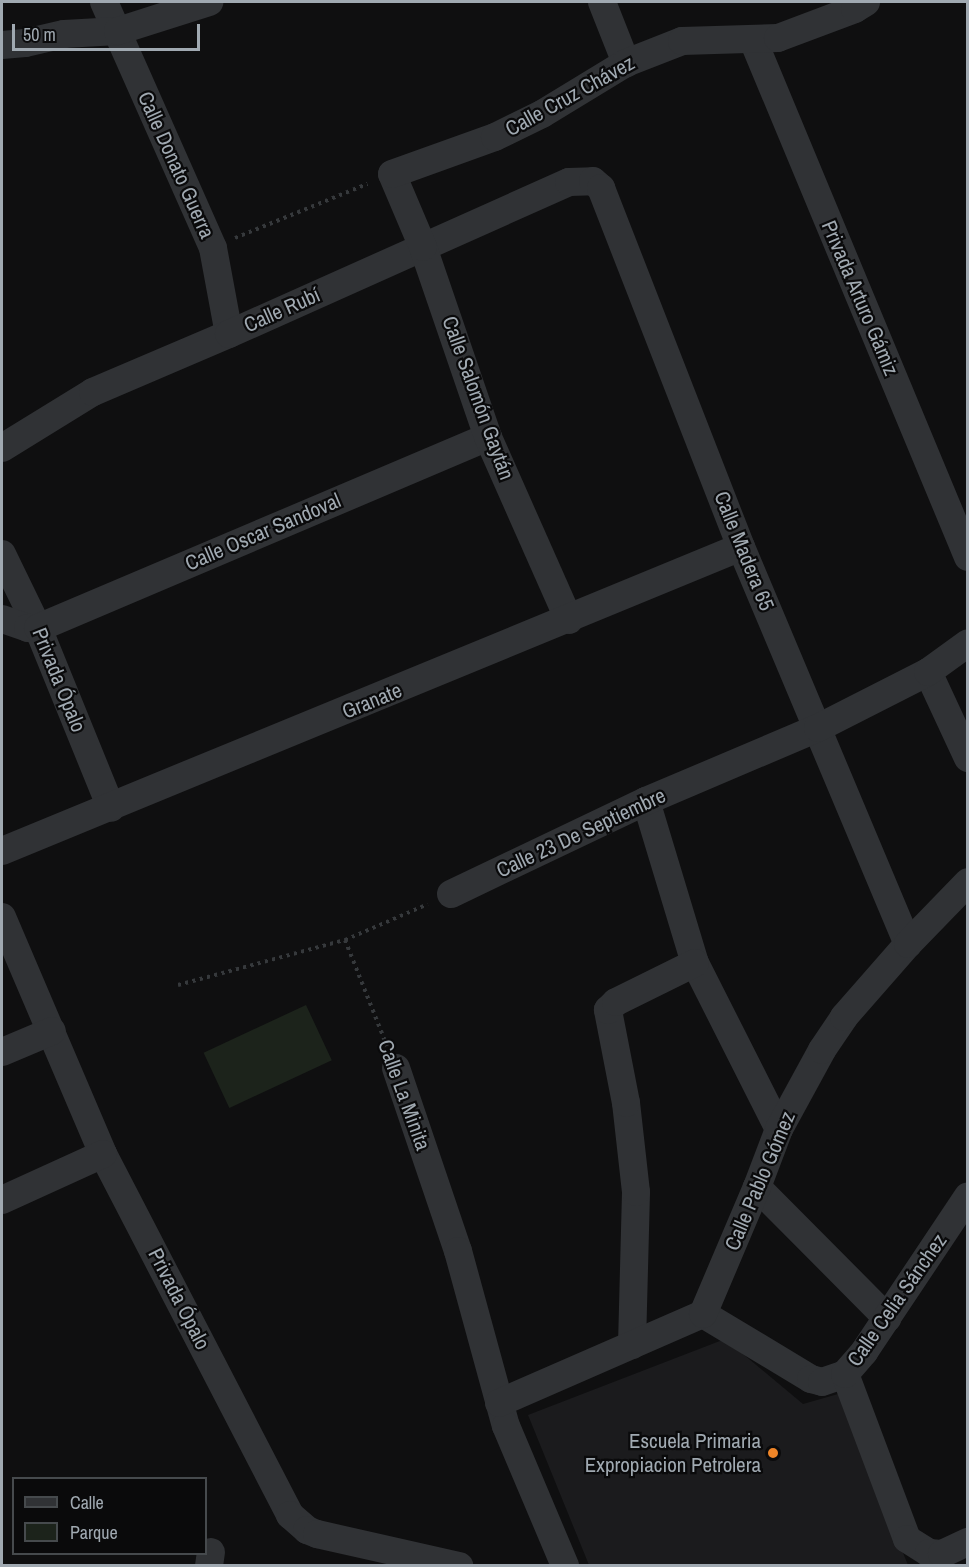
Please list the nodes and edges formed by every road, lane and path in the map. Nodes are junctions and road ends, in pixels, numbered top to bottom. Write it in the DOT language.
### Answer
graph roads {
  1 [pos="104,2"];
  2 [pos="209,2"];
  3 [pos="602,2"];
  4 [pos="866,2"];
  5 [pos="118,31"];
  6 [pos="753,40"];
  7 [pos="2,45"];
  8 [pos="626,63"];
  9 [pos="392,174"];
  10 [pos="568,182"];
  11 [pos="423,247"];
  12 [pos="213,248"];
  13 [pos="229,334"];
  14 [pos="488,437"];
  15 [pos="2,448"];
  16 [pos="741,547"];
  17 [pos="2,554"];
  18 [pos="968,557"];
  19 [pos="2,619"];
  20 [pos="569,620"];
  21 [pos="38,628"];
  22 [pos="968,643"];
  23 [pos="928,672"];
  24 [pos="818,728"];
  25 [pos="968,758"];
  26 [pos="646,801"];
  27 [pos="111,808"];
  28 [pos="2,851"];
  29 [pos="968,882"];
  30 [pos="451,894"];
  31 [pos="2,917"];
  32 [pos="345,940"];
  33 [pos="908,944"];
  34 [pos="695,963"];
  35 [pos="178,985"];
  36 [pos="52,1031"];
  37 [pos="2,1052"];
  38 [pos="396,1068"];
  39 [pos="779,1129"];
  40 [pos="103,1154"];
  41 [pos="757,1187"];
  42 [pos="968,1196"];
  43 [pos="2,1200"];
  44 [pos="703,1314"];
  45 [pos="887,1318"];
  46 [pos="632,1345"];
  47 [pos="845,1374"];
  48 [pos="499,1403"];
  49 [pos="968,1542"];
  50 [pos="459,1566"];
  51 [pos="565,1566"];
  1 -- 5 [label="street, Calle Donato Guerra"];
  2 -- 5 [label="street"];
  3 -- 8 [label="street"];
  4 -- 6 [label="street, Calle Cruz Chávez"];
  5 -- 7 [label="street"];
  5 -- 12 [label="street, Calle Donato Guerra"];
  6 -- 8 [label="street, Calle Cruz Chávez"];
  6 -- 18 [label="street, Privada Arturo Gámiz"];
  8 -- 9 [label="street, Calle Cruz Chávez"];
  9 -- 11 [label="street, Calle Salomón Gaytán"];
  9 -- 12 [label="path"];
  10 -- 11 [label="street, Calle Rubí"];
  10 -- 16 [label="street, Calle Madera 65"];
  11 -- 13 [label="street, Calle Rubí"];
  11 -- 14 [label="street, Calle Salomón Gaytán"];
  12 -- 13 [label="street, Calle Donato Guerra"];
  13 -- 15 [label="street, Calle Rubí"];
  14 -- 20 [label="street, Calle Salomón Gaytán"];
  14 -- 21 [label="street, Calle Oscar Sandoval"];
  16 -- 20 [label="street, Granate"];
  16 -- 24 [label="street, Calle Madera 65"];
  17 -- 21 [label="street, Privada Ópalo"];
  19 -- 21 [label="street"];
  20 -- 27 [label="street, Granate"];
  21 -- 27 [label="street, Privada Ópalo"];
  22 -- 23 [label="street, Calle 23 De Septiembre"];
  23 -- 24 [label="street, Calle 23 De Septiembre"];
  23 -- 25 [label="street"];
  24 -- 26 [label="street, Calle 23 De Septiembre"];
  24 -- 33 [label="street, Calle Madera 65"];
  26 -- 30 [label="street, Calle 23 De Septiembre"];
  26 -- 34 [label="street"];
  27 -- 28 [label="street, Granate"];
  29 -- 33 [label="street, Calle Pablo Gómez"];
  30 -- 32 [label="path"];
  31 -- 36 [label="street, Privada Ópalo"];
  32 -- 35 [label="path"];
  32 -- 38 [label="path, Calle La Minita"];
  33 -- 39 [label="street, Calle Pablo Gómez"];
  34 -- 39 [label="street"];
  34 -- 46 [label="street"];
  36 -- 37 [label="street"];
  36 -- 40 [label="street, Privada Ópalo"];
  38 -- 48 [label="street, Calle La Minita"];
  39 -- 41 [label="street, Calle Pablo Gómez"];
  40 -- 43 [label="street"];
  40 -- 50 [label="street, Privada Ópalo"];
  41 -- 44 [label="street, Calle Pablo Gómez"];
  41 -- 45 [label="street"];
  42 -- 45 [label="street, Calle Celia Sánchez"];
  44 -- 46 [label="street"];
  44 -- 47 [label="street"];
  45 -- 47 [label="street, Calle Celia Sánchez"];
  46 -- 48 [label="street"];
  47 -- 49 [label="street"];
  48 -- 51 [label="street"];
}
